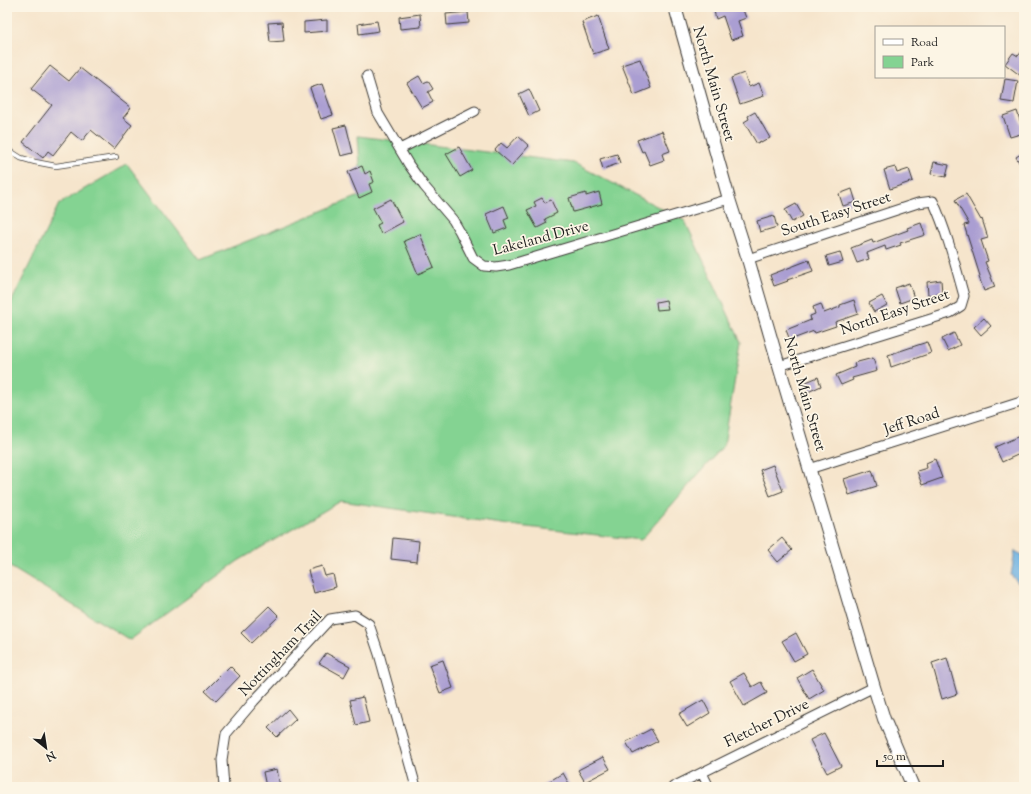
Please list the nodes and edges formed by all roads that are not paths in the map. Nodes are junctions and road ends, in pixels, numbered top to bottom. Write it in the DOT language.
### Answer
graph roads {
  1 [pos="675,7"];
  2 [pos="367,76"];
  3 [pos="475,111"];
  4 [pos="7,149"];
  5 [pos="400,149"];
  6 [pos="116,157"];
  7 [pos="729,199"];
  8 [pos="933,201"];
  9 [pos="748,259"];
  10 [pos="779,366"];
  11 [pos="1024,401"];
  12 [pos="809,469"];
  13 [pos="874,687"];
  14 [pos="702,773"];
  15 [pos="224,787"];
  16 [pos="416,787"];
  17 [pos="673,787"];
  18 [pos="709,787"];
  19 [pos="913,787"];
  1 -- 7 [label="street, North Main Street"];
  2 -- 5 [label="street, Lakeland Drive"];
  3 -- 5 [label="street"];
  4 -- 6 [label="lane"];
  5 -- 7 [label="street, Lakeland Drive"];
  7 -- 9 [label="street, North Main Street"];
  8 -- 9 [label="street, South Easy Street"];
  8 -- 10 [label="street, North Easy Street"];
  9 -- 10 [label="street, North Main Street"];
  10 -- 12 [label="street, North Main Street"];
  11 -- 12 [label="street, Jeff Road"];
  12 -- 13 [label="street, North Main Street"];
  13 -- 14 [label="street, Fletcher Drive"];
  13 -- 19 [label="street, North Main Street"];
  14 -- 17 [label="street, Fletcher Drive"];
  14 -- 18 [label="street"];
  15 -- 16 [label="street, Nottingham Trail"];
}
